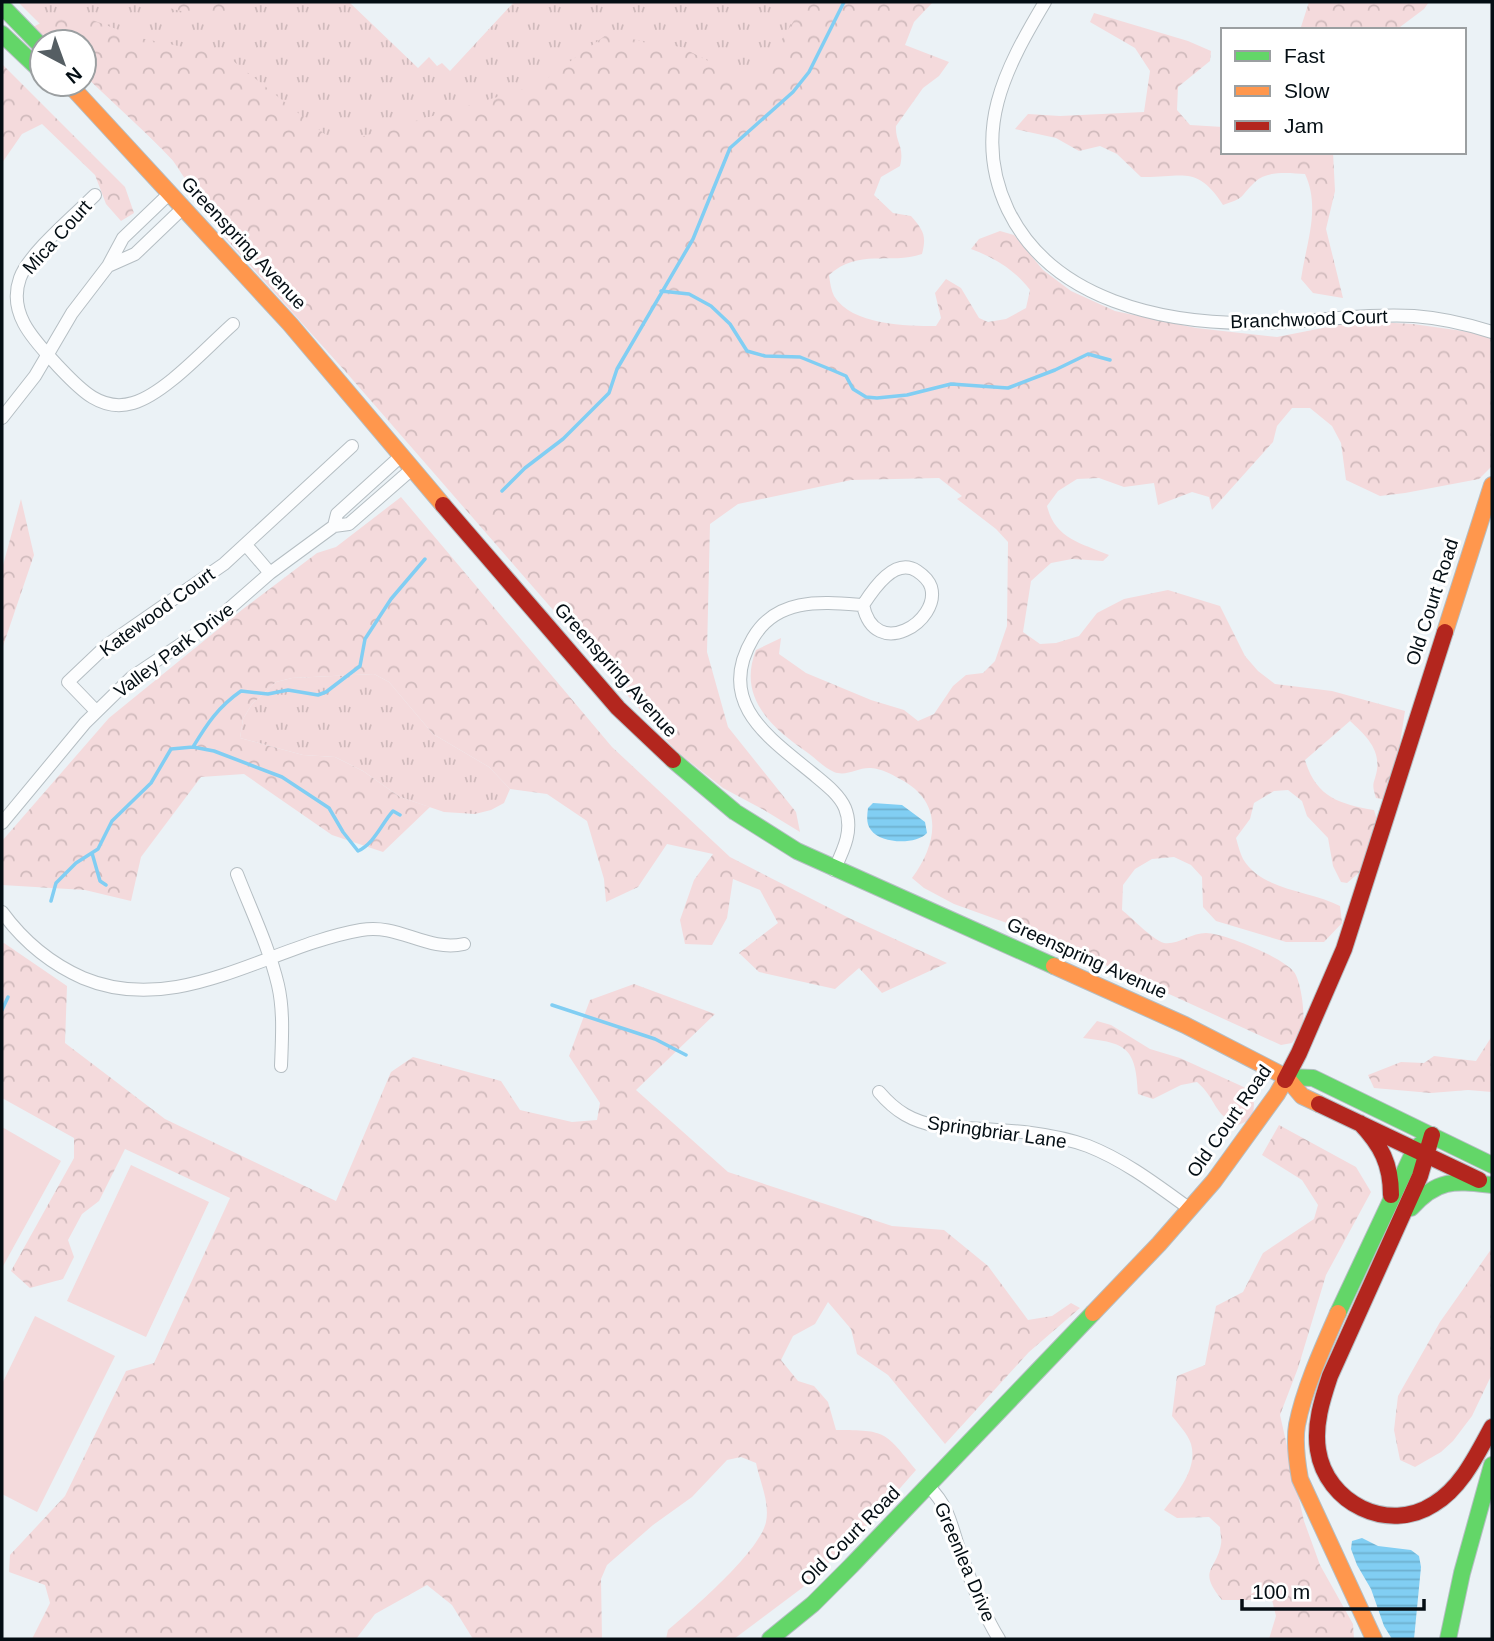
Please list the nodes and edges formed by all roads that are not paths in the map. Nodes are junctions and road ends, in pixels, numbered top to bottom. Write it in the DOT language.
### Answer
graph roads {
  1 [pos="1045,2"];
  2 [pos="2,6"];
  3 [pos="28,33"];
  4 [pos="2,34"];
  5 [pos="28,59"];
  6 [pos="80,98"];
  7 [pos="170,193"];
  8 [pos="94,195"];
  9 [pos="183,208"];
  10 [pos="108,266"];
  11 [pos="233,324"];
  12 [pos="1492,332"];
  13 [pos="48,355"];
  14 [pos="2,418"];
  15 [pos="352,446"];
  16 [pos="406,462"];
  17 [pos="1492,485"];
  18 [pos="246,545"];
  19 [pos="270,573"];
  20 [pos="863,604"];
  21 [pos="96,711"];
  22 [pos="2,822"];
  23 [pos="834,870"];
  24 [pos="237,874"];
  25 [pos="2,912"];
  26 [pos="464,944"];
  27 [pos="270,958"];
  28 [pos="281,1066"];
  29 [pos="1286,1077"];
  30 [pos="879,1092"];
  31 [pos="1360,1123"];
  32 [pos="1432,1135"];
  33 [pos="1422,1153"];
  34 [pos="1492,1165"];
  35 [pos="1492,1186"];
  36 [pos="1391,1198"];
  37 [pos="1190,1209"];
  38 [pos="1396,1226"];
  39 [pos="1492,1427"];
  40 [pos="1492,1465"];
  41 [pos="929,1487"];
  42 [pos="770,1639"];
  43 [pos="999,1639"];
  44 [pos="1374,1639"];
  45 [pos="1448,1639"];
  1 -- 12 [label="street, Branchwood Court"];
  2 -- 3 [label="main road"];
  4 -- 5 [label="main road"];
  6 -- 7 [label="main road, Greenspring Avenue"];
  7 -- 9 [label="main road, Greenspring Avenue"];
  7 -- 10 [label="street"];
  8 -- 13 [label="street, Mica Court"];
  9 -- 10 [label="street"];
  9 -- 16 [label="main road, Greenspring Avenue"];
  10 -- 13 [label="street"];
  11 -- 13 [label="street, Mica Court"];
  13 -- 14 [label="street"];
  15 -- 18 [label="street, Katewood Court"];
  16 -- 19 [label="street, Valley Park Drive"];
  16 -- 23 [label="main road, Greenspring Avenue"];
  17 -- 29 [label="main road, Old Court Road"];
  18 -- 19 [label="street"];
  18 -- 21 [label="street, Katewood Court"];
  19 -- 21 [label="street, Valley Park Drive"];
  20 -- 20 [label="street"];
  20 -- 23 [label="street"];
  21 -- 22 [label="street, Valley Park Drive"];
  23 -- 29 [label="main road, Greenspring Avenue"];
  24 -- 27 [label="street"];
  25 -- 27 [label="street"];
  26 -- 27 [label="street"];
  27 -- 28 [label="street"];
  29 -- 31 [label="main road, Greenspring Avenue"];
  29 -- 32 [label="main road, Greenspring Avenue"];
  29 -- 37 [label="main road, Old Court Road"];
  30 -- 37 [label="street, Springbriar Lane"];
  31 -- 33 [label="main road, Greenspring Avenue"];
  31 -- 36 [label="main road"];
  32 -- 33 [label="main road"];
  32 -- 34 [label="main road, Greenspring Avenue"];
  33 -- 35 [label="main road, Greenspring Avenue"];
  33 -- 36 [label="main road"];
  33 -- 38 [label="main road"];
  35 -- 38 [label="main road"];
  36 -- 44 [label="main road"];
  37 -- 41 [label="main road, Old Court Road"];
  38 -- 39 [label="main road"];
  40 -- 45 [label="main road"];
  41 -- 42 [label="main road, Old Court Road"];
  41 -- 43 [label="street, Greenlea Drive"];
}
